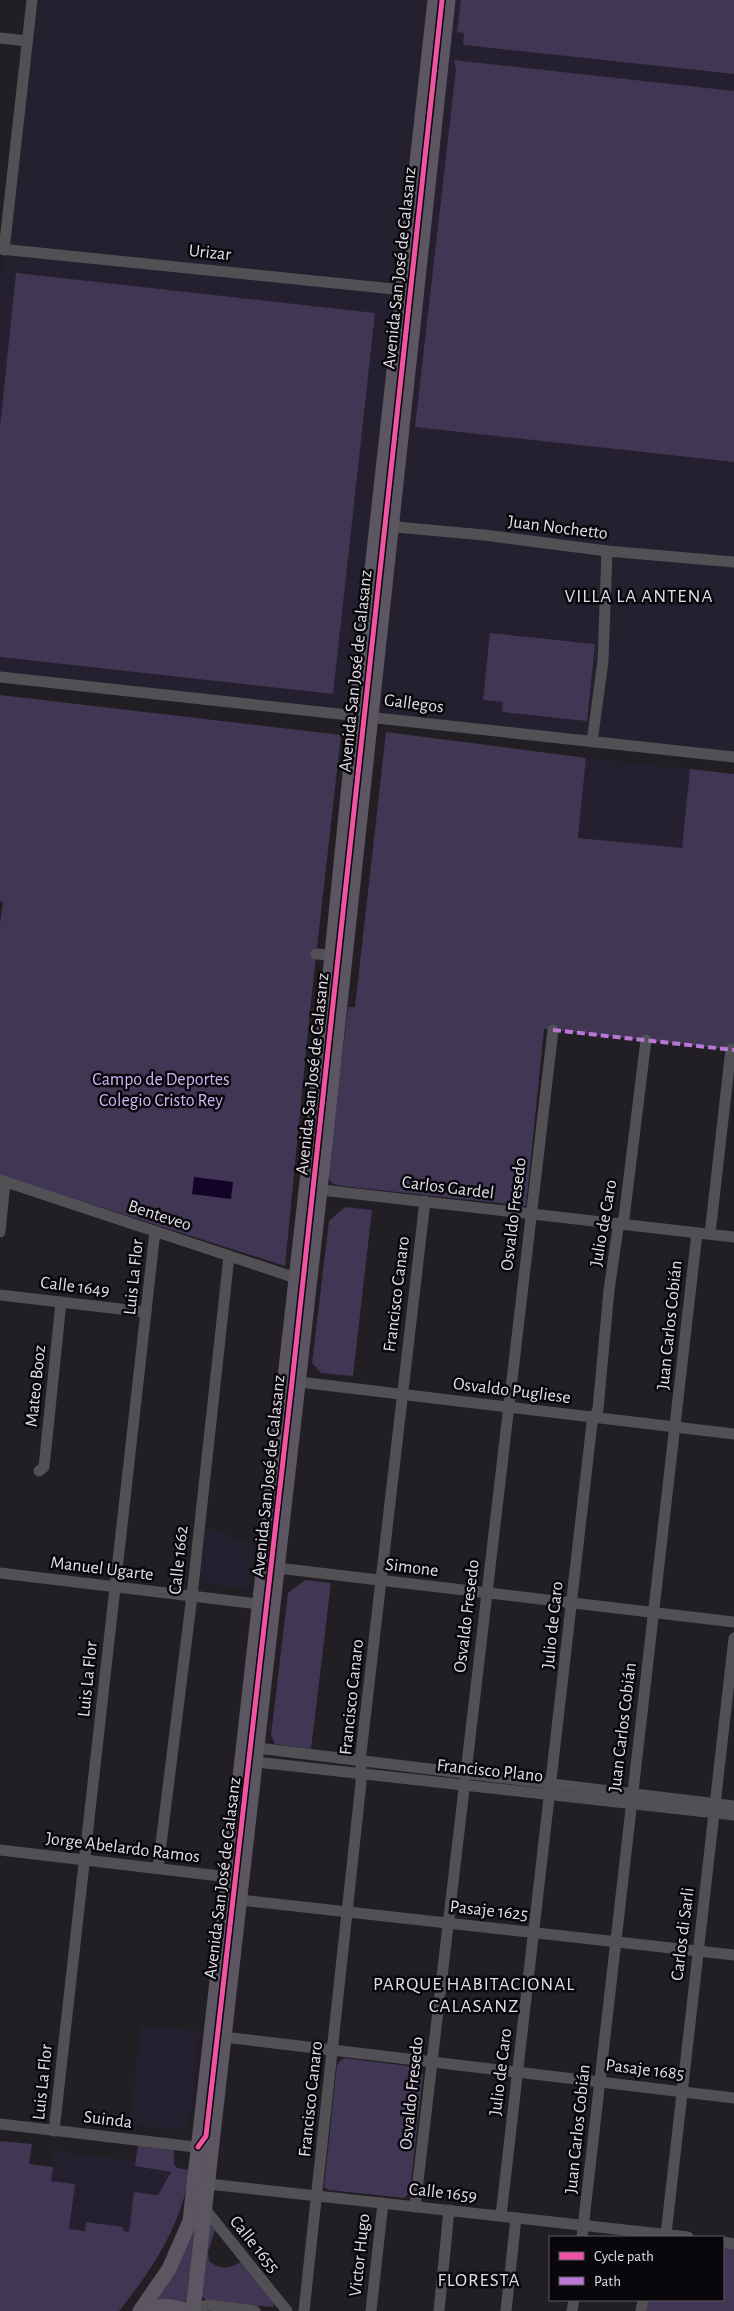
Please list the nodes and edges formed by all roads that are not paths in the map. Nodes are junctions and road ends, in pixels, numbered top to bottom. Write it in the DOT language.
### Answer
graph roads {
  1 [pos="32,0"];
  2 [pos="435,0"];
  3 [pos="448,0"];
  4 [pos="0,38"];
  5 [pos="27,41"];
  6 [pos="2,250"];
  7 [pos="410,291"];
  8 [pos="384,526"];
  9 [pos="608,551"];
  10 [pos="734,562"];
  11 [pos="0,676"];
  12 [pos="356,714"];
  13 [pos="371,716"];
  14 [pos="592,742"];
  15 [pos="734,757"];
  16 [pos="553,1030"];
  17 [pos="646,1040"];
  18 [pos="731,1050"];
  19 [pos="3,1181"];
  20 [pos="313,1189"];
  21 [pos="425,1202"];
  22 [pos="531,1214"];
  23 [pos="620,1224"];
  24 [pos="155,1231"];
  25 [pos="0,1232"];
  26 [pos="696,1232"];
  27 [pos="710,1234"];
  28 [pos="734,1237"];
  29 [pos="229,1256"];
  30 [pos="303,1280"];
  31 [pos="0,1295"];
  32 [pos="61,1302"];
  33 [pos="146,1312"];
  34 [pos="292,1381"];
  35 [pos="402,1395"];
  36 [pos="508,1408"];
  37 [pos="594,1417"];
  38 [pos="676,1426"];
  39 [pos="734,1434"];
  40 [pos="39,1471"];
  41 [pos="271,1568"];
  42 [pos="0,1573"];
  43 [pos="381,1581"];
  44 [pos="115,1588"];
  45 [pos="486,1593"];
  46 [pos="192,1596"];
  47 [pos="572,1603"];
  48 [pos="267,1605"];
  49 [pos="652,1613"];
  50 [pos="734,1622"];
  51 [pos="734,1638"];
  52 [pos="250,1754"];
  53 [pos="361,1761"];
  54 [pos="465,1773"];
  55 [pos="361,1774"];
  56 [pos="464,1785"];
  57 [pos="551,1789"];
  58 [pos="631,1799"];
  59 [pos="734,1806"];
  60 [pos="714,1808"];
  61 [pos="734,1816"];
  62 [pos="0,1850"];
  63 [pos="84,1860"];
  64 [pos="158,1868"];
  65 [pos="236,1878"];
  66 [pos="240,1900"];
  67 [pos="348,1912"];
  68 [pos="448,1923"];
  69 [pos="534,1933"];
  70 [pos="615,1942"];
  71 [pos="698,1951"];
  72 [pos="734,1956"];
  73 [pos="224,2037"];
  74 [pos="333,2050"];
  75 [pos="432,2062"];
  76 [pos="518,2072"];
  77 [pos="600,2082"];
  78 [pos="682,2091"];
  79 [pos="734,2098"];
  80 [pos="0,2124"];
  81 [pos="54,2131"];
  82 [pos="205,2148"];
  83 [pos="201,2184"];
  84 [pos="317,2196"];
  85 [pos="383,2203"];
  86 [pos="415,2207"];
  87 [pos="198,2208"];
  88 [pos="449,2210"];
  89 [pos="501,2216"];
  90 [pos="516,2218"];
  91 [pos="584,2225"];
  92 [pos="666,2234"];
  93 [pos="651,2235"];
  94 [pos="582,2236"];
  95 [pos="681,2236"];
  96 [pos="190,2310"];
  97 [pos="140,2311"];
  98 [pos="146,2311"];
  99 [pos="255,2311"];
  100 [pos="287,2311"];
  101 [pos="304,2311"];
  102 [pos="371,2311"];
  103 [pos="439,2311"];
  104 [pos="506,2311"];
  1 -- 5 [label="street"];
  2 -- 7 [label="main road, Avenida San José de Calasanz"];
  3 -- 7 [label="main road, Avenida San José de Calasanz"];
  4 -- 5 [label="street"];
  5 -- 6 [label="street"];
  6 -- 7 [label="street, Urizar"];
  7 -- 8 [label="main road, Avenida San José de Calasanz"];
  8 -- 9 [label="street, Juan Nochetto"];
  8 -- 12 [label="main road, Avenida San José de Calasanz"];
  8 -- 13 [label="main road, Avenida San José de Calasanz"];
  9 -- 10 [label="street, Juan Nochetto"];
  9 -- 14 [label="street"];
  11 -- 12 [label="street, Gallegos"];
  12 -- 13 [label="street, Gallegos"];
  12 -- 20 [label="main road, Avenida San José de Calasanz"];
  13 -- 14 [label="street, Gallegos"];
  13 -- 20 [label="main road, Avenida San José de Calasanz"];
  14 -- 15 [label="street, Gallegos"];
  16 -- 22 [label="street, Osvaldo Fresedo"];
  17 -- 23 [label="street, Julio de Caro"];
  18 -- 27 [label="street"];
  19 -- 24 [label="street, Benteveo"];
  19 -- 25 [label="street"];
  20 -- 21 [label="street, Carlos Gardel"];
  20 -- 30 [label="main road, Avenida San José de Calasanz"];
  21 -- 22 [label="street, Carlos Gardel"];
  21 -- 35 [label="street, Francisco Canaro"];
  22 -- 23 [label="street, Carlos Gardel"];
  22 -- 36 [label="street, Osvaldo Fresedo"];
  23 -- 26 [label="street, Carlos Gardel"];
  23 -- 37 [label="street, Julio de Caro"];
  24 -- 29 [label="street, Benteveo"];
  24 -- 33 [label="street, Luis La Flor"];
  26 -- 27 [label="street, Carlos Gardel"];
  26 -- 38 [label="street, Juan Carlos Cobián"];
  27 -- 28 [label="street, Carlos Gardel"];
  29 -- 30 [label="street, Benteveo"];
  29 -- 46 [label="street, Calle 1662"];
  30 -- 34 [label="main road, Avenida San José de Calasanz"];
  31 -- 32 [label="street, Calle 1649"];
  32 -- 33 [label="street, Calle 1649"];
  32 -- 40 [label="street, Mateo Booz"];
  33 -- 44 [label="street, Luis La Flor"];
  34 -- 35 [label="street, Osvaldo Pugliese"];
  34 -- 41 [label="main road, Avenida San José de Calasanz"];
  35 -- 36 [label="street, Osvaldo Pugliese"];
  35 -- 43 [label="street, Francisco Canaro"];
  36 -- 37 [label="street, Osvaldo Pugliese"];
  36 -- 45 [label="street, Osvaldo Fresedo"];
  37 -- 38 [label="street, Osvaldo Pugliese"];
  37 -- 47 [label="street, Julio de Caro"];
  38 -- 39 [label="street, Osvaldo Pugliese"];
  38 -- 49 [label="street, Juan Carlos Cobián"];
  41 -- 43 [label="street, Simone"];
  41 -- 48 [label="main road, Avenida San José de Calasanz"];
  42 -- 44 [label="street, Manuel Ugarte"];
  43 -- 45 [label="street, Simone"];
  43 -- 53 [label="street, Francisco Canaro"];
  44 -- 46 [label="street, Manuel Ugarte"];
  44 -- 63 [label="street, Luis La Flor"];
  45 -- 47 [label="street, Simone"];
  45 -- 54 [label="street, Osvaldo Fresedo"];
  46 -- 48 [label="street, Manuel Ugarte"];
  46 -- 64 [label="street, Calle 1662"];
  47 -- 49 [label="street, Simone"];
  47 -- 57 [label="street, Julio de Caro"];
  48 -- 52 [label="main road, Avenida San José de Calasanz"];
  49 -- 50 [label="street, Simone"];
  49 -- 58 [label="street, Juan Carlos Cobián"];
  51 -- 60 [label="street, Carlos di Sarli"];
  52 -- 53 [label="street, Francisco Plano"];
  52 -- 55 [label="street, Francisco Plano"];
  52 -- 65 [label="main road, Avenida San José de Calasanz"];
  53 -- 54 [label="street, Francisco Plano"];
  53 -- 55 [label="street, Francisco Canaro"];
  54 -- 56 [label="street, Osvaldo Fresedo"];
  54 -- 57 [label="street, Francisco Plano"];
  55 -- 56 [label="street, Francisco Plano"];
  55 -- 67 [label="street, Francisco Canaro"];
  56 -- 57 [label="street, Francisco Plano"];
  56 -- 68 [label="street, Osvaldo Fresedo"];
  57 -- 58 [label="street, Francisco Plano"];
  57 -- 69 [label="street, Julio de Caro"];
  58 -- 60 [label="street, Francisco Plano"];
  58 -- 70 [label="street, Juan Carlos Cobián"];
  59 -- 60 [label="street, Francisco Plano"];
  60 -- 61 [label="street, Francisco Plano"];
  60 -- 71 [label="street, Carlos di Sarli"];
  62 -- 63 [label="street, Jorge Abelardo Ramos"];
  63 -- 64 [label="street, Jorge Abelardo Ramos"];
  63 -- 81 [label="street, Luis La Flor"];
  64 -- 65 [label="street, Jorge Abelardo Ramos"];
  65 -- 66 [label="main road, Avenida San José de Calasanz"];
  65 -- 82 [label="main road, Avenida San José de Calasanz"];
  66 -- 67 [label="street, Pasaje 1625"];
  66 -- 73 [label="main road, Avenida San José de Calasanz"];
  67 -- 68 [label="street, Pasaje 1625"];
  67 -- 74 [label="street, Francisco Canaro"];
  68 -- 69 [label="street, Pasaje 1625"];
  68 -- 75 [label="street, Osvaldo Fresedo"];
  69 -- 70 [label="street, Pasaje 1625"];
  69 -- 76 [label="street, Julio de Caro"];
  70 -- 71 [label="street, Pasaje 1625"];
  70 -- 77 [label="street, Juan Carlos Cobián"];
  71 -- 72 [label="street, Pasaje 1625"];
  71 -- 78 [label="street, Carlos di Sarli"];
  73 -- 74 [label="street, Pasaje 1685"];
  73 -- 82 [label="main road, Avenida San José de Calasanz"];
  74 -- 75 [label="street, Pasaje 1685"];
  74 -- 84 [label="street, Francisco Canaro"];
  75 -- 76 [label="street, Pasaje 1685"];
  75 -- 86 [label="street, Osvaldo Fresedo"];
  76 -- 77 [label="street, Pasaje 1685"];
  76 -- 89 [label="street, Julio de Caro"];
  77 -- 78 [label="street, Pasaje 1685"];
  77 -- 91 [label="street, Juan Carlos Cobián"];
  78 -- 79 [label="street, Pasaje 1685"];
  78 -- 92 [label="street, Carlos di Sarli"];
  80 -- 81 [label="street, Suinda"];
  81 -- 82 [label="street, Suinda"];
  82 -- 83 [label="main road, Avenida San José de Calasanz"];
  83 -- 84 [label="street, Calle 1659"];
  83 -- 87 [label="main road, Avenida San José de Calasanz"];
  84 -- 85 [label="street, Calle 1659"];
  84 -- 101 [label="street, Francisco Canaro"];
  85 -- 86 [label="street, Calle 1659"];
  85 -- 102 [label="street, Victor Hugo"];
  86 -- 88 [label="street, Calle 1659"];
  87 -- 96 [label="main road, Avenida San José de Calasanz"];
  87 -- 97 [label="main road, Avenida San José de Calasanz"];
  87 -- 100 [label="street, Calle 1655"];
  88 -- 89 [label="street, Calle 1659"];
  88 -- 103 [label="street"];
  89 -- 90 [label="street, Calle 1659"];
  90 -- 91 [label="street, Calle 1659"];
  90 -- 104 [label="street"];
  91 -- 93 [label="street, Calle 1659"];
  91 -- 94 [label="street, Juan Carlos Cobián"];
  92 -- 93 [label="street, Calle 1659"];
  92 -- 95 [label="street, Calle 1659"];
  96 -- 98 [label="main road"];
  96 -- 99 [label="street"];
}
